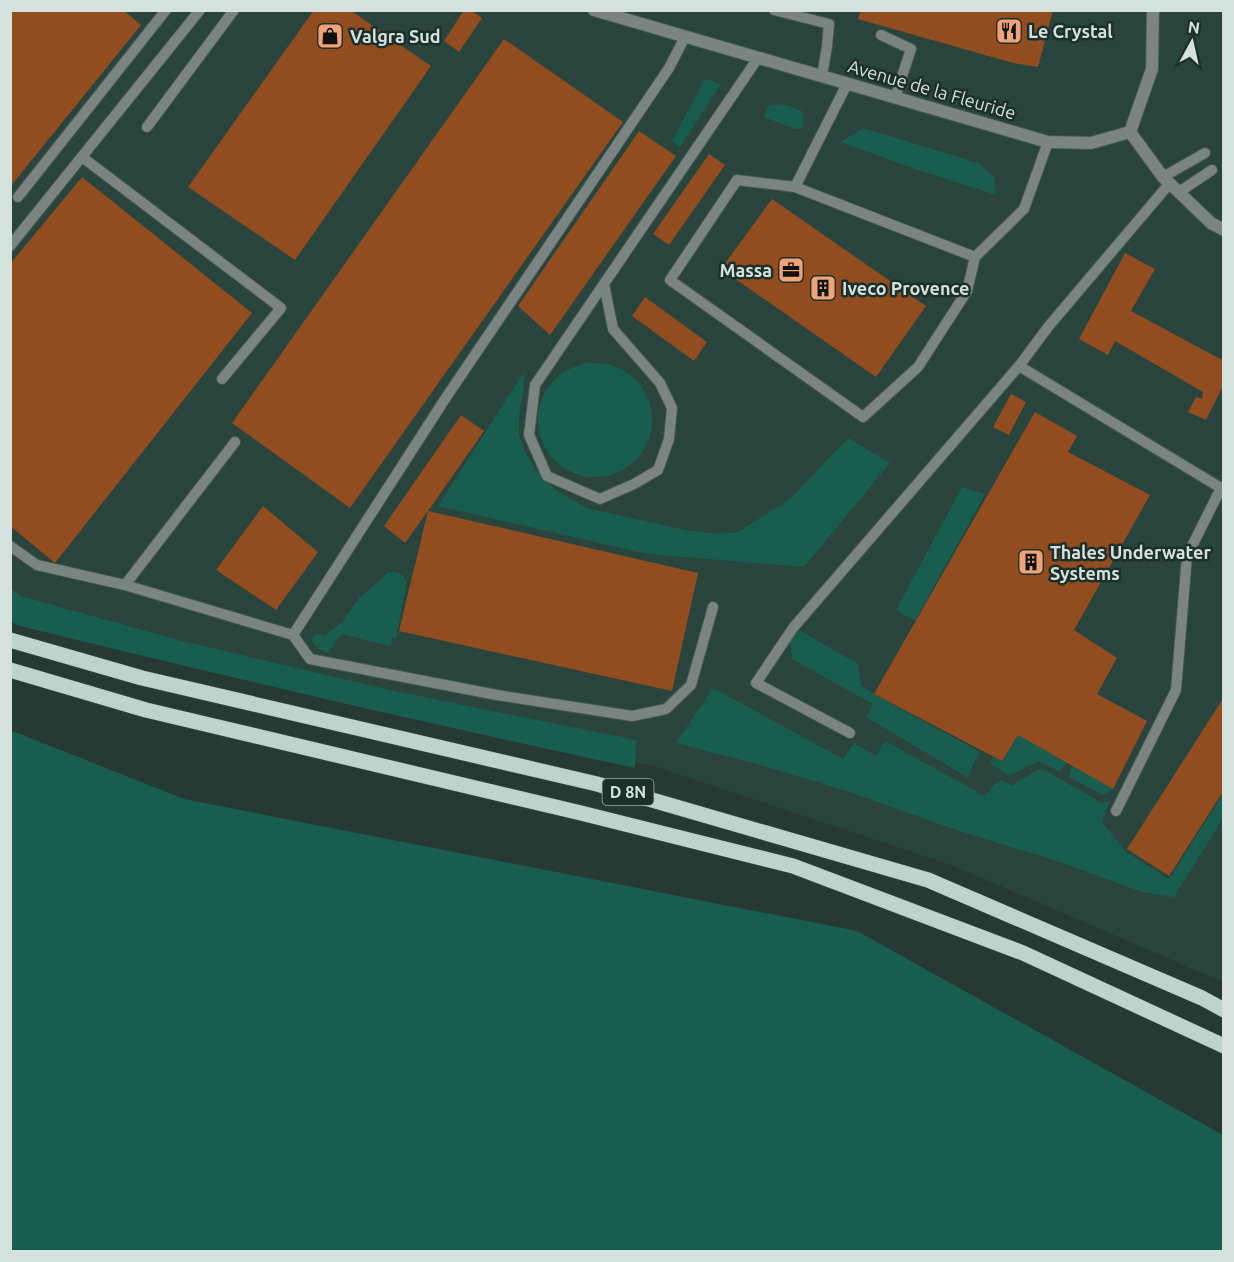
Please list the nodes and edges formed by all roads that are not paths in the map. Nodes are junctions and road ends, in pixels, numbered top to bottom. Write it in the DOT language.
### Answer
graph roads {
  1 [pos="166,10"];
  2 [pos="200,10"];
  3 [pos="234,10"];
  4 [pos="594,10"];
  5 [pos="774,10"];
  6 [pos="1153,10"];
  7 [pos="881,35"];
  8 [pos="686,37"];
  9 [pos="758,58"];
  10 [pos="822,76"];
  11 [pos="847,84"];
  12 [pos="895,98"];
  13 [pos="147,128"];
  14 [pos="1130,132"];
  15 [pos="1048,142"];
  16 [pos="1205,153"];
  17 [pos="82,157"];
  18 [pos="1212,170"];
  19 [pos="1171,184"];
  20 [pos="795,187"];
  21 [pos="18,197"];
  22 [pos="1224,230"];
  23 [pos="10,246"];
  24 [pos="975,257"];
  25 [pos="604,284"];
  26 [pos="1019,366"];
  27 [pos="222,379"];
  28 [pos="235,442"];
  29 [pos="1222,487"];
  30 [pos="10,546"];
  31 [pos="125,585"];
  32 [pos="713,607"];
  33 [pos="293,635"];
  34 [pos="10,640"];
  35 [pos="10,670"];
  36 [pos="850,733"];
  37 [pos="1116,812"];
  38 [pos="1224,1010"];
  39 [pos="1224,1046"];
  1 -- 21 [label="lane"];
  2 -- 17 [label="lane"];
  3 -- 13 [label="lane"];
  4 -- 8 [label="street, Avenue de la Fleuride"];
  5 -- 10 [label="lane"];
  6 -- 14 [label="street"];
  7 -- 12 [label="lane"];
  8 -- 9 [label="street, Avenue de la Fleuride"];
  8 -- 33 [label="lane"];
  9 -- 10 [label="street, Avenue de la Fleuride"];
  9 -- 25 [label="lane"];
  10 -- 11 [label="street, Avenue de la Fleuride"];
  11 -- 12 [label="street, Avenue de la Fleuride"];
  11 -- 20 [label="lane"];
  12 -- 15 [label="street, Avenue de la Fleuride"];
  14 -- 15 [label="street, Avenue de la Fleuride"];
  14 -- 19 [label="street"];
  15 -- 24 [label="lane"];
  16 -- 19 [label="lane"];
  17 -- 23 [label="lane"];
  17 -- 27 [label="lane"];
  18 -- 19 [label="lane"];
  19 -- 22 [label="street"];
  19 -- 26 [label="lane"];
  20 -- 24 [label="lane"];
  20 -- 24 [label="lane"];
  25 -- 25 [label="lane"];
  26 -- 29 [label="lane"];
  26 -- 36 [label="lane"];
  28 -- 31 [label="lane"];
  29 -- 37 [label="lane"];
  30 -- 31 [label="lane"];
  31 -- 33 [label="lane"];
  32 -- 33 [label="lane"];
  34 -- 38 [label="main road, D 8N"];
  35 -- 39 [label="main road, D 8N"];
}
